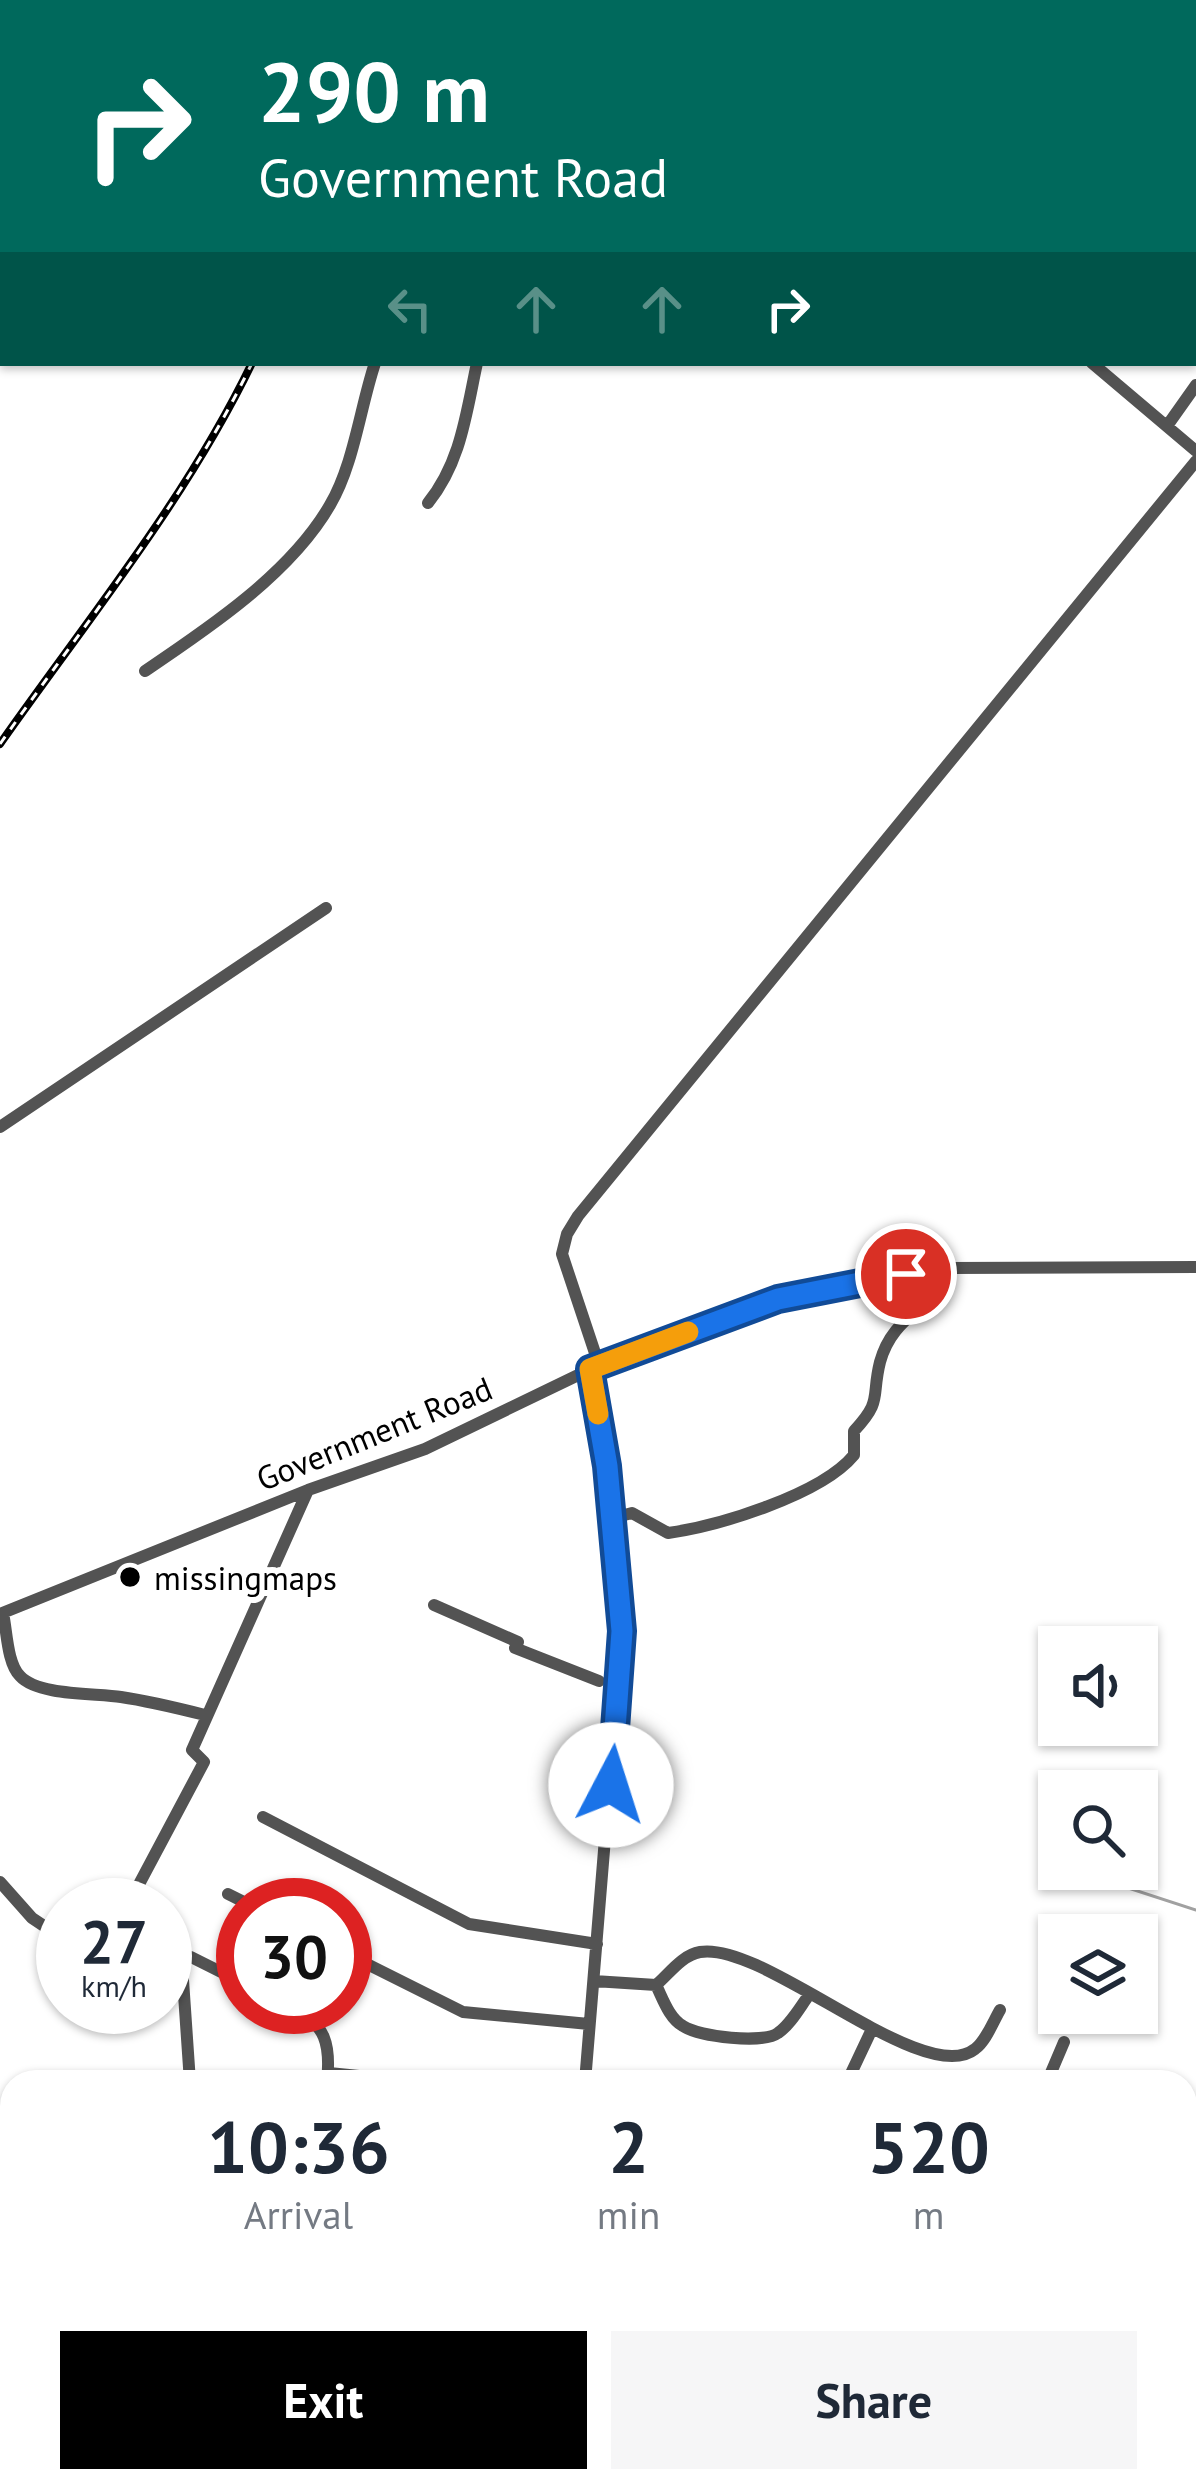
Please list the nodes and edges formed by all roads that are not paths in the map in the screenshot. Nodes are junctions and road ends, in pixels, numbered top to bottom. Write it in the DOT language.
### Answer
graph roads {
  1 [pos="374,366"];
  2 [pos="476,366"];
  3 [pos="1096,366"];
  4 [pos="1196,385"];
  5 [pos="1168,426"];
  6 [pos="1196,456"];
  7 [pos="428,503"];
  8 [pos="145,671"];
  9 [pos="326,908"];
  10 [pos="0,1126"];
  11 [pos="1196,1267"];
  12 [pos="930,1270"];
  13 [pos="594,1367"];
  14 [pos="308,1490"];
  15 [pos="609,1519"];
  16 [pos="434,1605"];
  17 [pos="2,1614"];
  18 [pos="599,1681"];
  19 [pos="205,1715"];
  20 [pos="262,1817"];
  21 [pos="142,1878"];
  22 [pos="0,1882"];
  23 [pos="5,1899"];
  24 [pos="36,1921"];
  25 [pos="597,1944"];
  26 [pos="372,1967"];
  27 [pos="594,1981"];
  28 [pos="656,1985"];
  29 [pos="809,1994"];
  30 [pos="1000,2010"];
  31 [pos="590,2024"];
  32 [pos="872,2029"];
  33 [pos="187,2034"];
  34 [pos="325,2034"];
  35 [pos="1064,2042"];
  36 [pos="189,2070"];
  37 [pos="328,2070"];
  38 [pos="586,2070"];
  39 [pos="853,2070"];
  40 [pos="1052,2070"];
  1 -- 8 [label="street"];
  2 -- 7 [label="street"];
  3 -- 5 [label="street"];
  4 -- 5 [label="street"];
  5 -- 6 [label="street"];
  6 -- 13 [label="street"];
  9 -- 10 [label="street"];
  11 -- 12 [label="street, Government Road"];
  12 -- 13 [label="street, Government Road"];
  12 -- 15 [label="street"];
  13 -- 14 [label="street, Government Road"];
  13 -- 15 [label="street"];
  14 -- 17 [label="street, Government Road"];
  14 -- 19 [label="street"];
  15 -- 25 [label="street"];
  16 -- 18 [label="street"];
  17 -- 19 [label="street"];
  19 -- 21 [label="street"];
  20 -- 25 [label="street"];
  22 -- 23 [label="street"];
  23 -- 24 [label="street"];
  25 -- 27 [label="street"];
  26 -- 31 [label="street"];
  27 -- 28 [label="street"];
  27 -- 31 [label="street"];
  28 -- 29 [label="street"];
  28 -- 29 [label="street"];
  29 -- 32 [label="street"];
  30 -- 32 [label="street"];
  31 -- 38 [label="street"];
  32 -- 39 [label="street"];
  33 -- 36 [label="street"];
  34 -- 37 [label="street"];
  35 -- 40 [label="street"];
}
